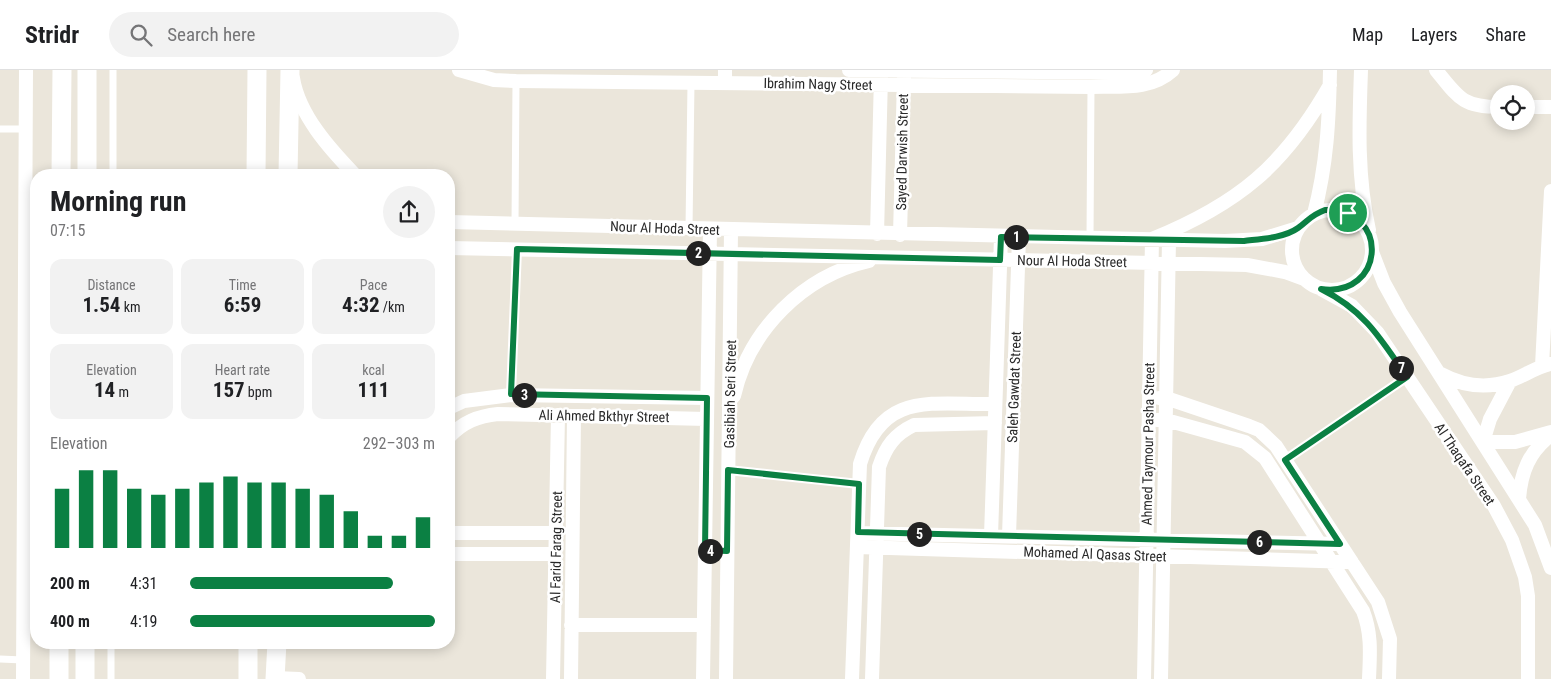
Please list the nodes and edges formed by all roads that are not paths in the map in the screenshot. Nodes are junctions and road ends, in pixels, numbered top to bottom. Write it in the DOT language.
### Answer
graph roads {
  1 [pos="26,70"];
  2 [pos="62,70"];
  3 [pos="87,70"];
  4 [pos="113,70"];
  5 [pos="257,70"];
  6 [pos="291,70"];
  7 [pos="459,70"];
  8 [pos="849,70"];
  9 [pos="881,70"];
  10 [pos="904,70"];
  11 [pos="1146,70"];
  12 [pos="1173,70"];
  13 [pos="1330,70"];
  14 [pos="1361,70"];
  15 [pos="1436,70"];
  16 [pos="1055,71"];
  17 [pos="551,76"];
  18 [pos="570,76"];
  19 [pos="705,76"];
  20 [pos="1038,76"];
  21 [pos="725,77"];
  22 [pos="516,81"];
  23 [pos="691,83"];
  24 [pos="881,85"];
  25 [pos="904,85"];
  26 [pos="1330,85"];
  27 [pos="1055,87"];
  28 [pos="1091,87"];
  29 [pos="1490,107"];
  30 [pos="1535,107"];
  31 [pos="1551,107"];
  32 [pos="0,129"];
  33 [pos="25,129"];
  34 [pos="61,169"];
  35 [pos="87,169"];
  36 [pos="113,169"];
  37 [pos="256,169"];
  38 [pos="288,169"];
  39 [pos="349,169"];
  40 [pos="1551,191"];
  41 [pos="1314,214"];
  42 [pos="455,222"];
  43 [pos="515,224"];
  44 [pos="690,228"];
  45 [pos="1298,228"];
  46 [pos="710,229"];
  47 [pos="731,230"];
  48 [pos="877,234"];
  49 [pos="900,234"];
  50 [pos="1001,237"];
  51 [pos="1019,237"];
  52 [pos="1090,238"];
  53 [pos="1152,239"];
  54 [pos="1169,240"];
  55 [pos="1372,245"];
  56 [pos="455,248"];
  57 [pos="710,254"];
  58 [pos="731,254"];
  59 [pos="885,258"];
  60 [pos="1000,260"];
  61 [pos="1018,260"];
  62 [pos="1152,263"];
  63 [pos="1168,263"];
  64 [pos="1304,279"];
  65 [pos="1321,289"];
  66 [pos="1546,365"];
  67 [pos="1439,373"];
  68 [pos="1510,381"];
  69 [pos="1014,394"];
  70 [pos="707,398"];
  71 [pos="1149,398"];
  72 [pos="1166,398"];
  73 [pos="996,399"];
  74 [pos="464,401"];
  75 [pos="455,405"];
  76 [pos="892,414"];
  77 [pos="558,415"];
  78 [pos="574,416"];
  79 [pos="707,419"];
  80 [pos="470,420"];
  81 [pos="1149,420"];
  82 [pos="1166,420"];
  83 [pos="995,423"];
  84 [pos="730,424"];
  85 [pos="903,430"];
  86 [pos="455,432"];
  87 [pos="1551,434"];
  88 [pos="1483,442"];
  89 [pos="1520,499"];
  90 [pos="858,532"];
  91 [pos="455,533"];
  92 [pos="556,533"];
  93 [pos="877,533"];
  94 [pos="991,536"];
  95 [pos="1009,536"];
  96 [pos="1146,539"];
  97 [pos="1163,540"];
  98 [pos="1320,544"];
  99 [pos="1340,544"];
  100 [pos="1548,544"];
  101 [pos="857,547"];
  102 [pos="877,548"];
  103 [pos="705,550"];
  104 [pos="727,551"];
  105 [pos="455,554"];
  106 [pos="555,554"];
  107 [pos="1146,556"];
  108 [pos="1163,556"];
  109 [pos="1332,561"];
  110 [pos="1352,562"];
  111 [pos="1551,568"];
  112 [pos="704,624"];
  113 [pos="571,625"];
  114 [pos="59,649"];
  115 [pos="85,649"];
  116 [pos="111,649"];
  117 [pos="248,649"];
  118 [pos="277,649"];
  119 [pos="0,659"];
  120 [pos="23,660"];
  121 [pos="23,679"];
  122 [pos="59,679"];
  123 [pos="85,679"];
  124 [pos="111,679"];
  125 [pos="248,679"];
  126 [pos="275,679"];
  127 [pos="299,679"];
  128 [pos="553,679"];
  129 [pos="571,679"];
  130 [pos="703,679"];
  131 [pos="726,679"];
  132 [pos="852,679"];
  133 [pos="872,679"];
  134 [pos="1144,679"];
  135 [pos="1161,679"];
  136 [pos="1369,679"];
  137 [pos="1389,679"];
  138 [pos="1528,679"];
  1 -- 33 [label="street"];
  2 -- 34 [label="main road"];
  3 -- 35 [label="main road"];
  4 -- 36 [label="lane"];
  5 -- 37 [label="main road"];
  6 -- 38 [label="main road"];
  6 -- 39 [label="street"];
  7 -- 22 [label="street, Ibrahim Nagy Street"];
  8 -- 9 [label="street, Ibrahim Nagy Street"];
  9 -- 10 [label="street, Ibrahim Nagy Street"];
  9 -- 24 [label="street, Sayed Darwish Street"];
  10 -- 20 [label="street, Ibrahim Nagy Street"];
  10 -- 25 [label="street, Sayed Darwish Street"];
  11 -- 16 [label="street, Ibrahim Nagy Street"];
  12 -- 28 [label="street, Ibrahim Nagy Street"];
  13 -- 26 [label="street"];
  14 -- 55 [label="street, Al Thaqafa Street"];
  15 -- 29 [label="street"];
  16 -- 20 [label="street, Ibrahim Nagy Street"];
  16 -- 27 [label="street"];
  17 -- 18 [label="street, Ibrahim Nagy Street"];
  17 -- 22 [label="street, Ibrahim Nagy Street"];
  18 -- 23 [label="street, Ibrahim Nagy Street"];
  19 -- 21 [label="street, Ibrahim Nagy Street"];
  19 -- 23 [label="street, Ibrahim Nagy Street"];
  20 -- 25 [label="street, Ibrahim Nagy Street"];
  20 -- 27 [label="street, Ibrahim Nagy Street"];
  21 -- 24 [label="street, Ibrahim Nagy Street"];
  22 -- 43 [label="lane"];
  23 -- 44 [label="lane"];
  24 -- 25 [label="street, Ibrahim Nagy Street"];
  24 -- 48 [label="street, Sayed Darwish Street"];
  25 -- 49 [label="street, Sayed Darwish Street"];
  26 -- 41 [label="street"];
  26 -- 53 [label="street"];
  27 -- 28 [label="street, Ibrahim Nagy Street"];
  28 -- 52 [label="lane"];
  30 -- 31 [label="street"];
  32 -- 33 [label="lane"];
  33 -- 120 [label="street"];
  40 -- 66 [label="street"];
  41 -- 45 [label="street"];
  41 -- 55 [label="street"];
  42 -- 43 [label="street, Nour Al Hoda Street"];
  43 -- 44 [label="street, Nour Al Hoda Street"];
  44 -- 46 [label="street, Nour Al Hoda Street"];
  45 -- 54 [label="street, Nour Al Hoda Street"];
  45 -- 64 [label="street"];
  46 -- 47 [label="street, Nour Al Hoda Street"];
  46 -- 57 [label="street, Gasibiah Seri Street"];
  47 -- 48 [label="street, Nour Al Hoda Street"];
  47 -- 58 [label="street, Gasibiah Seri Street"];
  48 -- 49 [label="street, Nour Al Hoda Street"];
  49 -- 50 [label="street, Nour Al Hoda Street"];
  50 -- 51 [label="street, Nour Al Hoda Street"];
  50 -- 60 [label="street, Saleh Gawdat Street"];
  51 -- 52 [label="street, Nour Al Hoda Street"];
  51 -- 61 [label="street, Saleh Gawdat Street"];
  52 -- 53 [label="street, Nour Al Hoda Street"];
  53 -- 54 [label="street, Nour Al Hoda Street"];
  53 -- 62 [label="street, Ahmed Taymour Pasha Street"];
  54 -- 63 [label="street, Ahmed Taymour Pasha Street"];
  55 -- 65 [label="street"];
  55 -- 67 [label="street, Al Thaqafa Street"];
  56 -- 57 [label="street, Nour Al Hoda Street"];
  57 -- 58 [label="street, Nour Al Hoda Street"];
  57 -- 70 [label="street, Gasibiah Seri Street"];
  58 -- 59 [label="street, Nour Al Hoda Street"];
  58 -- 84 [label="street, Gasibiah Seri Street"];
  59 -- 60 [label="street, Nour Al Hoda Street"];
  59 -- 84 [label="street"];
  60 -- 61 [label="street, Nour Al Hoda Street"];
  60 -- 73 [label="street, Saleh Gawdat Street"];
  61 -- 62 [label="street, Nour Al Hoda Street"];
  61 -- 69 [label="street, Saleh Gawdat Street"];
  62 -- 63 [label="street, Nour Al Hoda Street"];
  62 -- 71 [label="street, Ahmed Taymour Pasha Street"];
  63 -- 64 [label="street, Nour Al Hoda Street"];
  63 -- 72 [label="street, Ahmed Taymour Pasha Street"];
  64 -- 65 [label="street"];
  65 -- 138 [label="street, Al Thaqafa Street"];
  66 -- 68 [label="street"];
  67 -- 68 [label="street"];
  67 -- 88 [label="street, Al Thaqafa Street"];
  68 -- 88 [label="street"];
  69 -- 73 [label="street"];
  69 -- 95 [label="street, Saleh Gawdat Street"];
  70 -- 74 [label="street, Ali Ahmed Bkthyr Street"];
  70 -- 79 [label="street, Gasibiah Seri Street"];
  71 -- 72 [label="street"];
  71 -- 81 [label="street, Ahmed Taymour Pasha Street"];
  72 -- 82 [label="street, Ahmed Taymour Pasha Street"];
  72 -- 99 [label="street"];
  73 -- 76 [label="street"];
  73 -- 83 [label="street, Saleh Gawdat Street"];
  74 -- 75 [label="street, Ali Ahmed Bkthyr Street"];
  74 -- 80 [label="street"];
  76 -- 85 [label="street"];
  76 -- 90 [label="street"];
  77 -- 78 [label="street, Ali Ahmed Bkthyr Street"];
  77 -- 80 [label="street, Ali Ahmed Bkthyr Street"];
  77 -- 92 [label="street, Al Farid Farag Street"];
  78 -- 79 [label="street, Ali Ahmed Bkthyr Street"];
  78 -- 113 [label="street, Al Farid Farag Street"];
  79 -- 103 [label="street, Gasibiah Seri Street"];
  80 -- 86 [label="street, Ali Ahmed Bkthyr Street"];
  81 -- 82 [label="street"];
  81 -- 96 [label="street, Ahmed Taymour Pasha Street"];
  82 -- 97 [label="street, Ahmed Taymour Pasha Street"];
  82 -- 98 [label="street"];
  83 -- 85 [label="street"];
  83 -- 94 [label="street, Saleh Gawdat Street"];
  84 -- 104 [label="street, Gasibiah Seri Street"];
  85 -- 93 [label="street"];
  87 -- 88 [label="street"];
  87 -- 89 [label="street"];
  88 -- 89 [label="street, Al Thaqafa Street"];
  89 -- 100 [label="street, Al Thaqafa Street"];
  90 -- 93 [label="street, Mohamed Al Qasas Street"];
  90 -- 101 [label="street"];
  91 -- 92 [label="street"];
  92 -- 106 [label="street, Al Farid Farag Street"];
  93 -- 94 [label="street, Mohamed Al Qasas Street"];
  93 -- 102 [label="street"];
  94 -- 95 [label="street, Mohamed Al Qasas Street"];
  95 -- 96 [label="street, Mohamed Al Qasas Street"];
  96 -- 97 [label="street, Mohamed Al Qasas Street"];
  96 -- 107 [label="street, Ahmed Taymour Pasha Street"];
  97 -- 98 [label="street, Mohamed Al Qasas Street"];
  97 -- 108 [label="street, Ahmed Taymour Pasha Street"];
  98 -- 99 [label="street, Mohamed Al Qasas Street"];
  98 -- 109 [label="street"];
  99 -- 110 [label="street"];
  100 -- 111 [label="street, Al Thaqafa Street"];
  101 -- 102 [label="street, Mohamed Al Qasas Street"];
  101 -- 132 [label="street"];
  102 -- 107 [label="street, Mohamed Al Qasas Street"];
  102 -- 133 [label="street"];
  103 -- 104 [label="street"];
  103 -- 112 [label="street, Gasibiah Seri Street"];
  104 -- 131 [label="street, Gasibiah Seri Street"];
  105 -- 106 [label="street"];
  106 -- 128 [label="street, Al Farid Farag Street"];
  107 -- 108 [label="street, Mohamed Al Qasas Street"];
  107 -- 134 [label="street, Ahmed Taymour Pasha Street"];
  108 -- 109 [label="street, Mohamed Al Qasas Street"];
  108 -- 135 [label="street, Ahmed Taymour Pasha Street"];
  109 -- 110 [label="street, Mohamed Al Qasas Street"];
  109 -- 136 [label="street"];
  110 -- 137 [label="street"];
  112 -- 113 [label="street"];
  112 -- 130 [label="street, Gasibiah Seri Street"];
  113 -- 129 [label="street, Al Farid Farag Street"];
  114 -- 122 [label="main road"];
  115 -- 123 [label="main road"];
  116 -- 124 [label="lane"];
  117 -- 125 [label="main road"];
  118 -- 126 [label="main road"];
  119 -- 120 [label="lane"];
  120 -- 121 [label="street"];
  126 -- 127 [label="street"];
}
